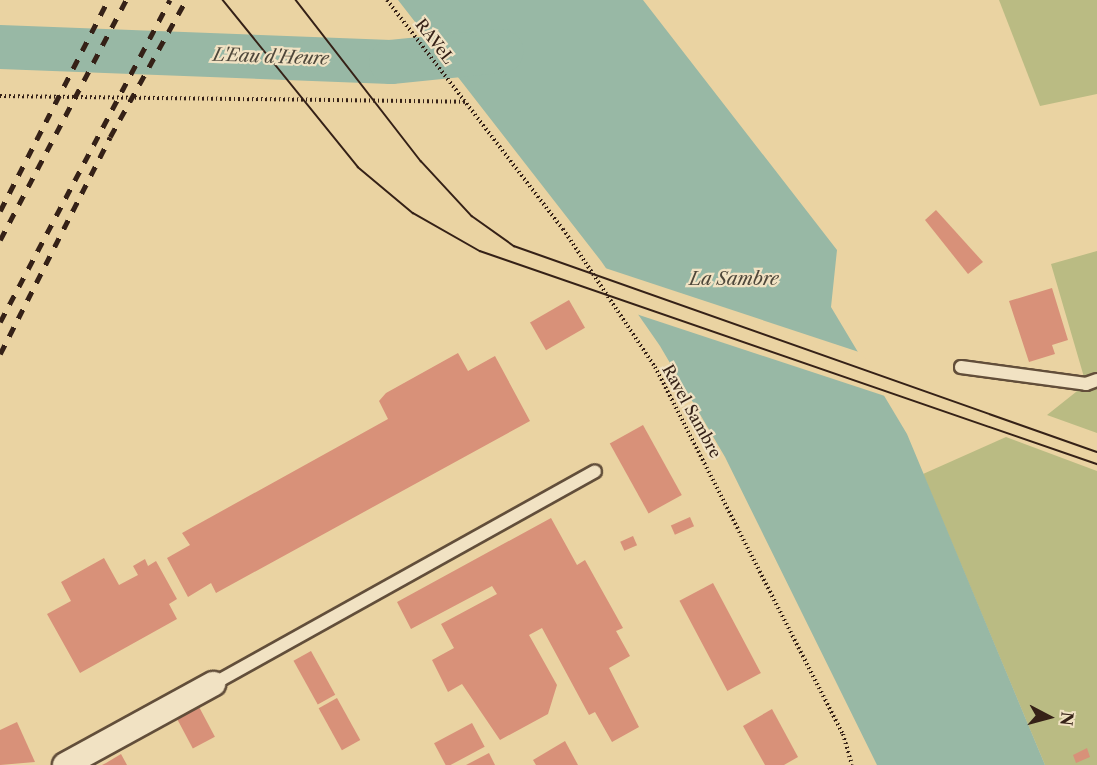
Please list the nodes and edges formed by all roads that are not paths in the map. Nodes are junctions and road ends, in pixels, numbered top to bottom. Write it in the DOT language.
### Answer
graph roads {
  1 [pos="961,367"];
  2 [pos="1097,380"];
  3 [pos="595,471"];
  4 [pos="213,684"];
  5 [pos="65,765"];
  1 -- 2 [label="lane"];
  3 -- 4 [label="lane"];
  4 -- 5 [label="street"];
}
